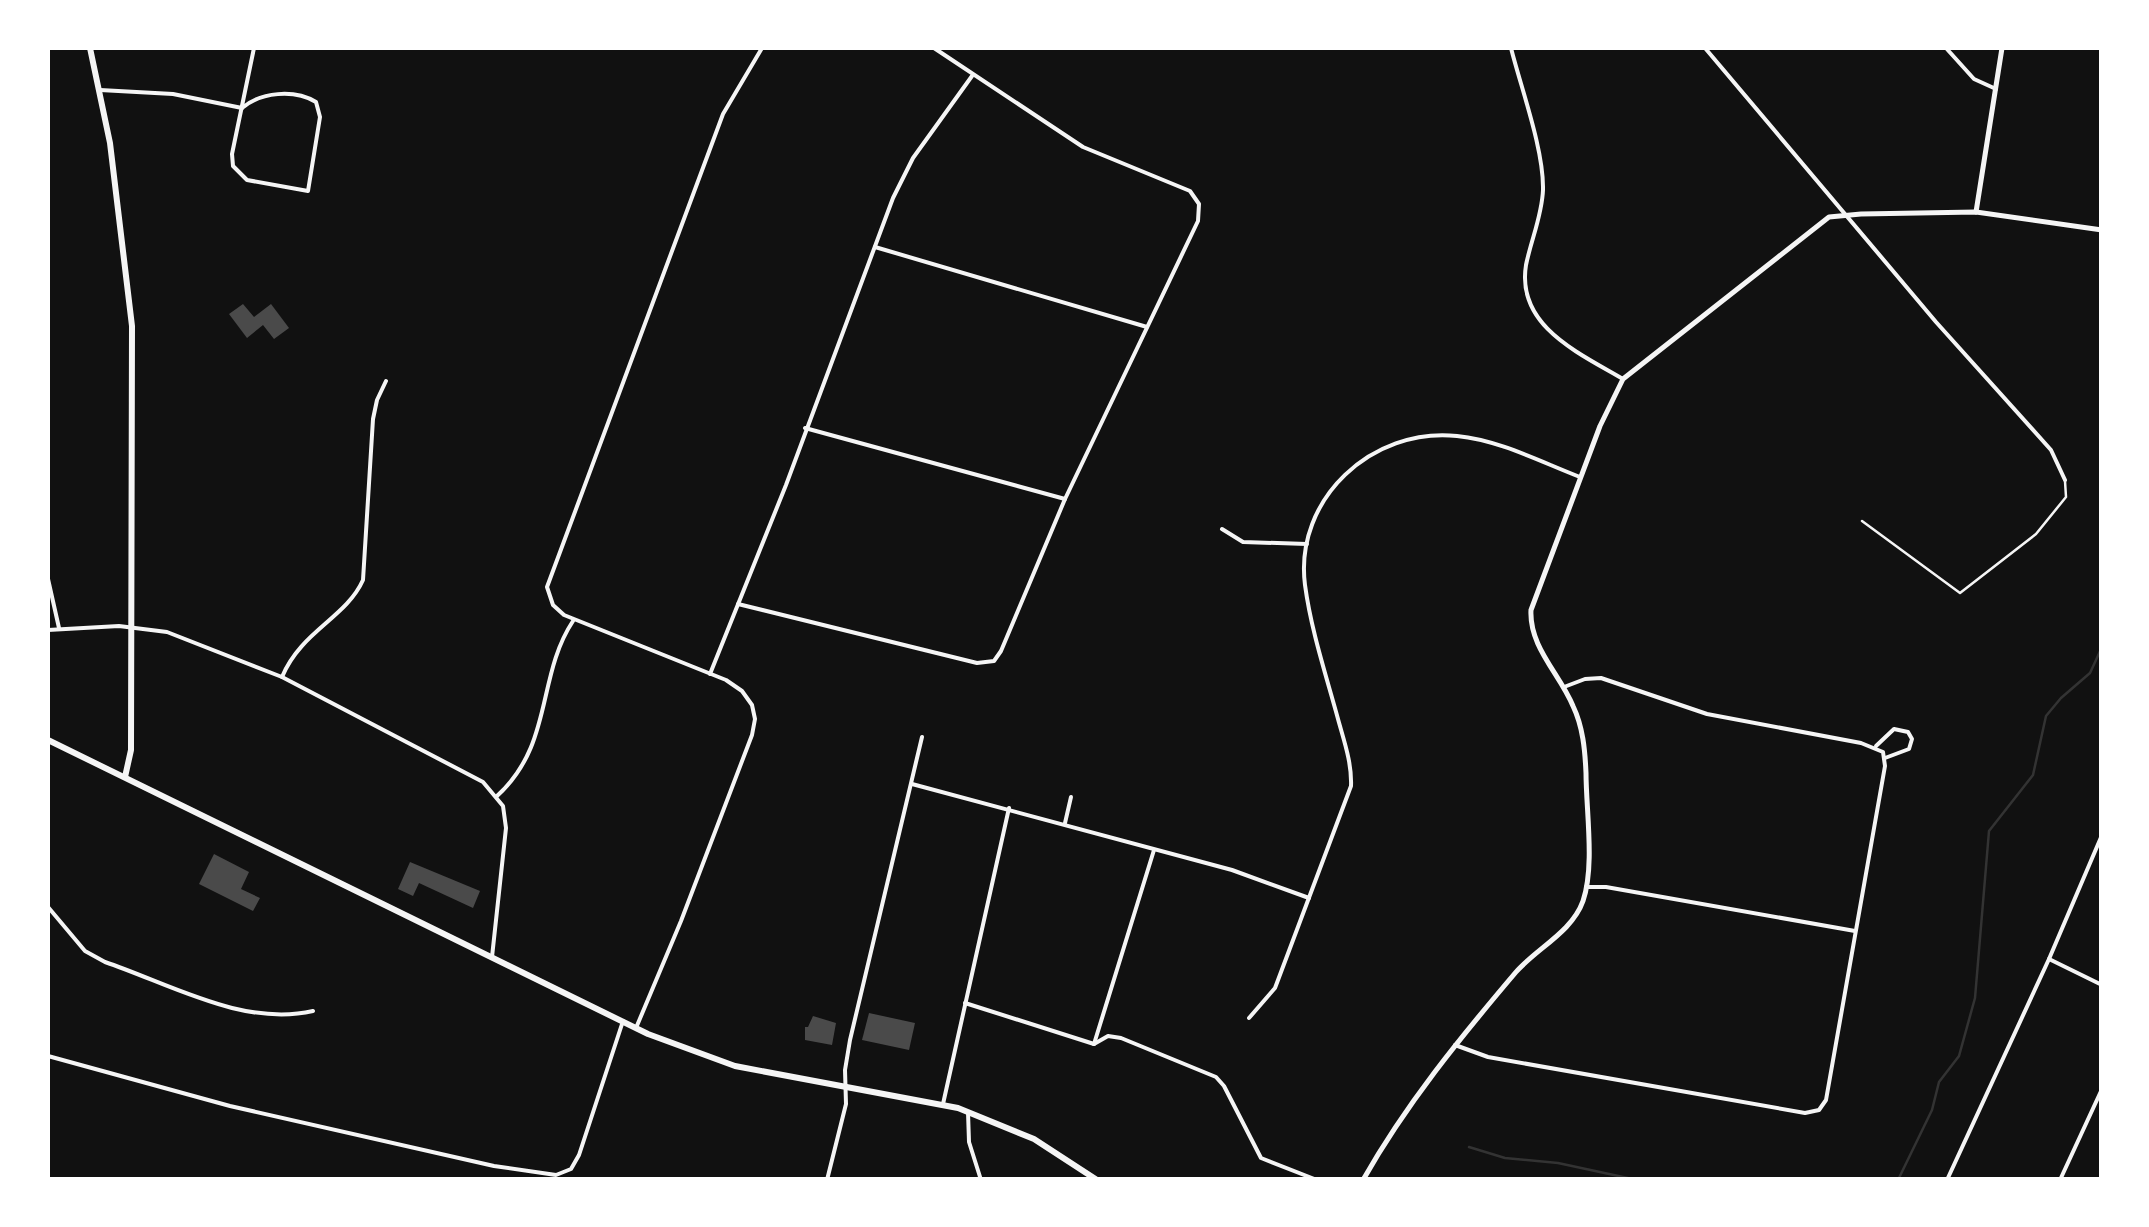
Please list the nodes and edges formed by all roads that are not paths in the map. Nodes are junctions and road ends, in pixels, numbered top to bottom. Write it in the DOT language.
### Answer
graph roads {
  1 [pos="90,48"];
  2 [pos="254,48"];
  3 [pos="762,48"];
  4 [pos="934,48"];
  5 [pos="1511,48"];
  6 [pos="1705,48"];
  7 [pos="1946,48"];
  8 [pos="2002,48"];
  9 [pos="973,75"];
  10 [pos="1996,89"];
  11 [pos="100,90"];
  12 [pos="242,108"];
  13 [pos="1976,212"];
  14 [pos="1846,214"];
  15 [pos="2102,230"];
  16 [pos="875,246"];
  17 [pos="1148,328"];
  18 [pos="1623,379"];
  19 [pos="386,381"];
  20 [pos="805,428"];
  21 [pos="1580,477"];
  22 [pos="2065,480"];
  23 [pos="1065,500"];
  24 [pos="1862,521"];
  25 [pos="1222,529"];
  26 [pos="1307,544"];
  27 [pos="48,578"];
  28 [pos="738,604"];
  29 [pos="574,621"];
  30 [pos="132,626"];
  31 [pos="59,628"];
  32 [pos="48,630"];
  33 [pos="710,674"];
  34 [pos="282,677"];
  35 [pos="1564,688"];
  36 [pos="922,737"];
  37 [pos="48,740"];
  38 [pos="1876,746"];
  39 [pos="1886,758"];
  40 [pos="125,777"];
  41 [pos="912,784"];
  42 [pos="497,796"];
  43 [pos="1071,797"];
  44 [pos="1009,808"];
  45 [pos="1065,823"];
  46 [pos="2102,835"];
  47 [pos="1154,850"];
  48 [pos="1586,887"];
  49 [pos="1309,898"];
  50 [pos="48,906"];
  51 [pos="1856,932"];
  52 [pos="492,957"];
  53 [pos="2049,959"];
  54 [pos="2102,984"];
  55 [pos="965,1003"];
  56 [pos="313,1011"];
  57 [pos="1249,1018"];
  58 [pos="623,1021"];
  59 [pos="636,1028"];
  60 [pos="1094,1044"];
  61 [pos="1455,1045"];
  62 [pos="48,1056"];
  63 [pos="846,1086"];
  64 [pos="2102,1090"];
  65 [pos="943,1104"];
  66 [pos="968,1112"];
  67 [pos="827,1180"];
  68 [pos="981,1180"];
  69 [pos="1097,1180"];
  70 [pos="1316,1180"];
  71 [pos="1363,1180"];
  72 [pos="1947,1180"];
  73 [pos="2060,1180"];
  1 -- 11 [label="main road"];
  2 -- 12 [label="street"];
  3 -- 29 [label="street"];
  4 -- 9 [label="street"];
  5 -- 18 [label="street"];
  6 -- 14 [label="street"];
  7 -- 10 [label="street"];
  8 -- 10 [label="street"];
  9 -- 16 [label="street"];
  9 -- 17 [label="street"];
  10 -- 13 [label="street"];
  11 -- 12 [label="street"];
  11 -- 30 [label="main road"];
  12 -- 12 [label="street"];
  13 -- 14 [label="street"];
  13 -- 15 [label="street"];
  14 -- 18 [label="street"];
  14 -- 22 [label="street"];
  16 -- 17 [label="street"];
  16 -- 20 [label="street"];
  17 -- 23 [label="street"];
  18 -- 21 [label="street"];
  19 -- 34 [label="street"];
  20 -- 23 [label="street"];
  20 -- 28 [label="street"];
  21 -- 26 [label="street"];
  21 -- 35 [label="street"];
  22 -- 24 [label="lane"];
  23 -- 28 [label="street"];
  25 -- 26 [label="street"];
  26 -- 49 [label="street"];
  27 -- 31 [label="street"];
  28 -- 33 [label="street"];
  29 -- 33 [label="street"];
  29 -- 42 [label="street"];
  30 -- 31 [label="street"];
  30 -- 34 [label="street"];
  30 -- 40 [label="main road"];
  31 -- 32 [label="street"];
  33 -- 59 [label="street"];
  34 -- 42 [label="street"];
  35 -- 38 [label="street"];
  35 -- 48 [label="street"];
  36 -- 41 [label="street"];
  37 -- 40 [label="main road"];
  38 -- 39 [label="street"];
  38 -- 39 [label="street"];
  39 -- 51 [label="street"];
  40 -- 52 [label="main road"];
  41 -- 44 [label="street"];
  41 -- 63 [label="street"];
  42 -- 52 [label="street"];
  43 -- 45 [label="street"];
  44 -- 45 [label="street"];
  44 -- 55 [label="street"];
  45 -- 47 [label="street"];
  46 -- 53 [label="street"];
  47 -- 49 [label="street"];
  47 -- 60 [label="street"];
  48 -- 51 [label="street"];
  48 -- 61 [label="street"];
  49 -- 57 [label="street"];
  50 -- 56 [label="street"];
  51 -- 61 [label="street"];
  52 -- 58 [label="main road"];
  53 -- 54 [label="street"];
  53 -- 72 [label="street"];
  55 -- 60 [label="street"];
  55 -- 65 [label="street"];
  58 -- 59 [label="main road"];
  58 -- 62 [label="street"];
  59 -- 63 [label="main road"];
  60 -- 70 [label="street"];
  61 -- 71 [label="street"];
  63 -- 65 [label="main road"];
  63 -- 67 [label="street"];
  64 -- 73 [label="street"];
  65 -- 66 [label="main road"];
  66 -- 68 [label="street"];
  66 -- 69 [label="main road"];
}
